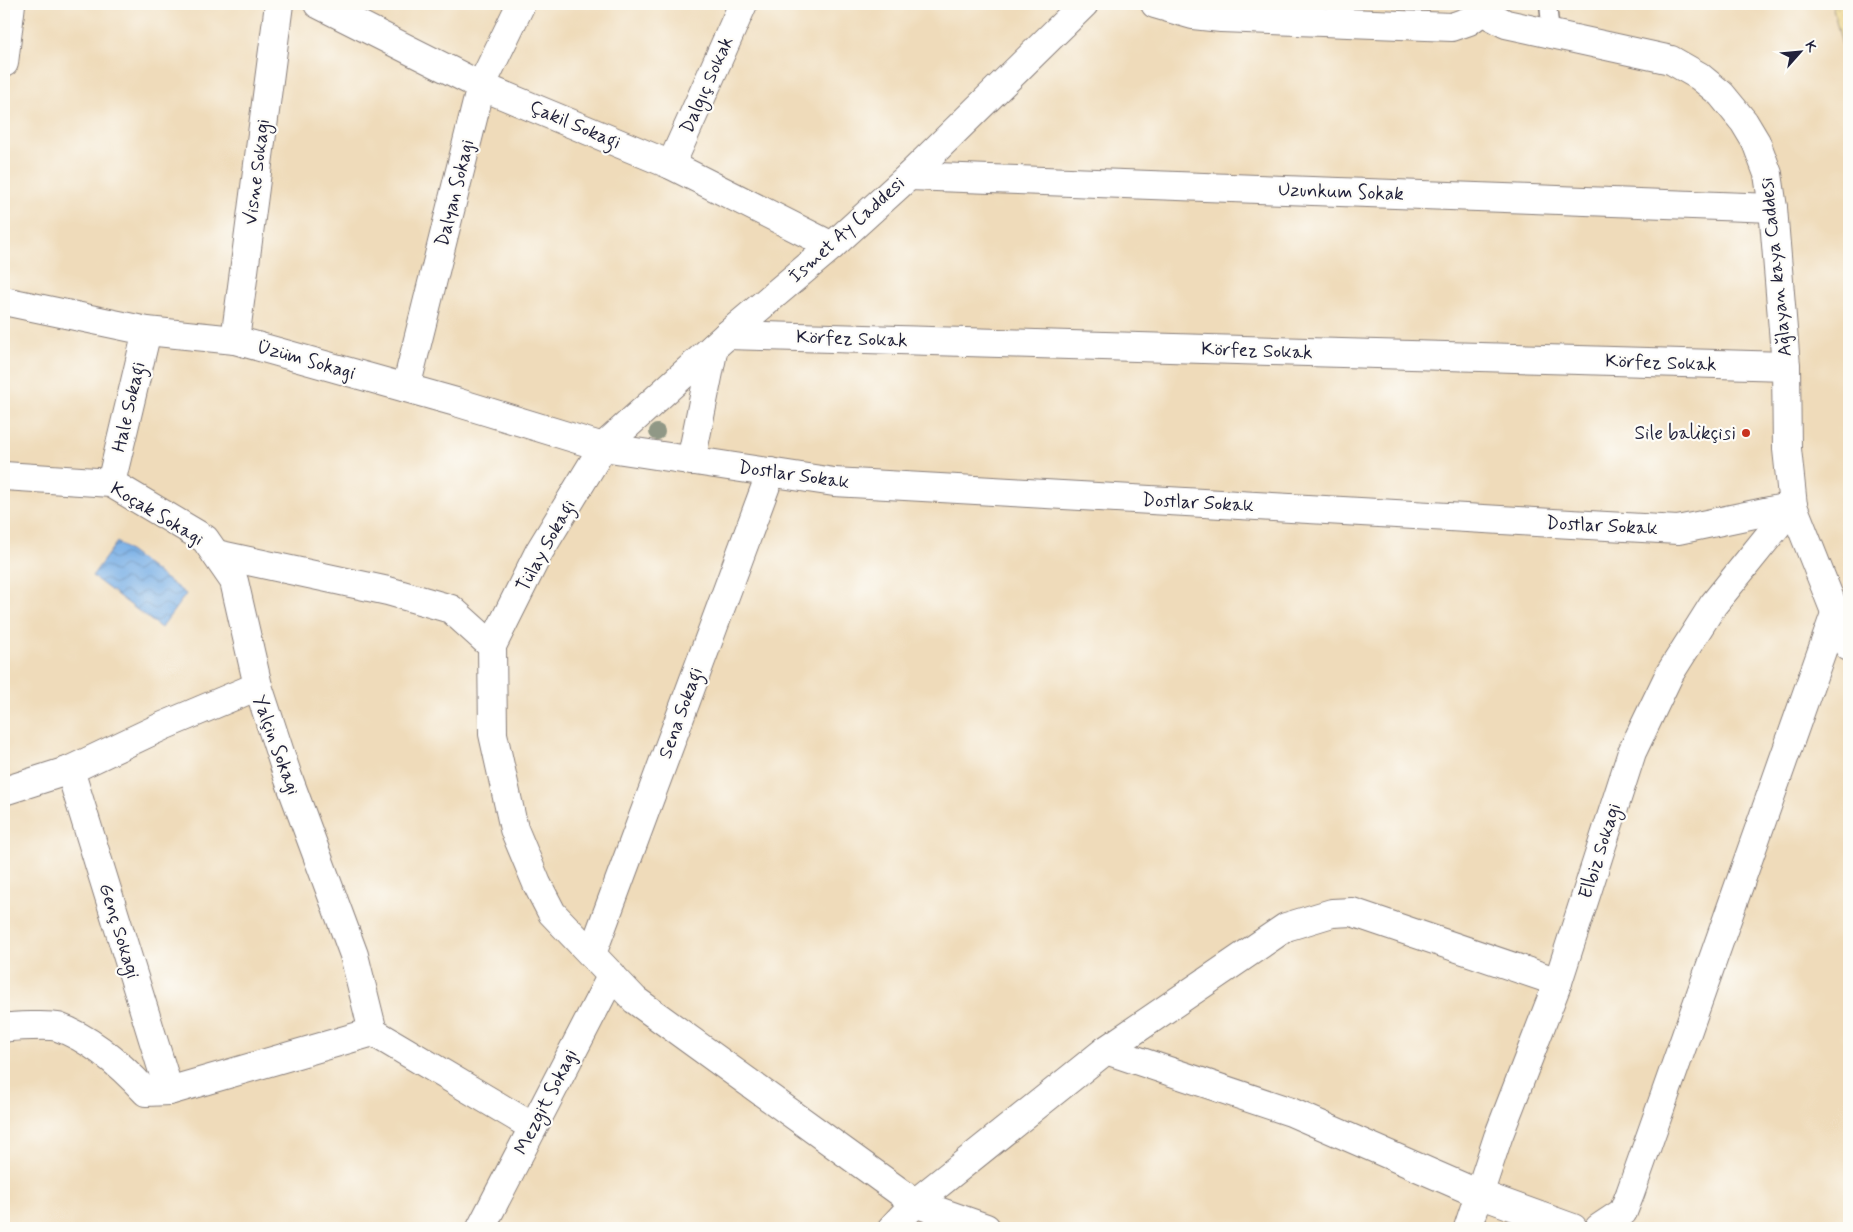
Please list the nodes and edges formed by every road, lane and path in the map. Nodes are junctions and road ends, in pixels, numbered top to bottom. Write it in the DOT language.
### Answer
graph roads {
  1 [pos="11,4"];
  2 [pos="279,4"];
  3 [pos="318,4"];
  4 [pos="520,4"];
  5 [pos="743,4"];
  6 [pos="1084,4"];
  7 [pos="1155,4"];
  8 [pos="1548,4"];
  9 [pos="1480,8"];
  10 [pos="1551,34"];
  11 [pos="4,63"];
  12 [pos="482,86"];
  13 [pos="671,165"];
  14 [pos="909,176"];
  15 [pos="1773,208"];
  16 [pos="832,246"];
  17 [pos="4,301"];
  18 [pos="147,331"];
  19 [pos="235,340"];
  20 [pos="720,341"];
  21 [pos="1786,366"];
  22 [pos="406,388"];
  23 [pos="603,447"];
  24 [pos="691,461"];
  25 [pos="771,472"];
  26 [pos="4,476"];
  27 [pos="111,483"];
  28 [pos="1793,506"];
  29 [pos="216,554"];
  30 [pos="1836,611"];
  31 [pos="492,646"];
  32 [pos="1849,647"];
  33 [pos="258,686"];
  34 [pos="70,770"];
  35 [pos="4,791"];
  36 [pos="592,954"];
  37 [pos="612,975"];
  38 [pos="1558,982"];
  39 [pos="4,1028"];
  40 [pos="373,1032"];
  41 [pos="1106,1050"];
  42 [pos="169,1091"];
  43 [pos="533,1127"];
  44 [pos="1480,1194"];
  45 [pos="915,1203"];
  46 [pos="1620,1220"];
  47 [pos="481,1228"];
  48 [pos="892,1228"];
  49 [pos="986,1228"];
  50 [pos="1468,1228"];
  51 [pos="1573,1228"];
  52 [pos="1599,1228"];
  1 -- 11 [label="street"];
  2 -- 19 [label="street, Visne Sokagi"];
  3 -- 12 [label="street, Çakil Sokagi"];
  4 -- 12 [label="street, Dalyan Sokagi"];
  5 -- 13 [label="street, Dalgıç Sokak"];
  6 -- 14 [label="street, İsmet Ay Caddesi"];
  7 -- 9 [label="street"];
  8 -- 10 [label="lane"];
  9 -- 10 [label="street, Ağlayan kaya Caddesi"];
  10 -- 15 [label="street, Ağlayan kaya Caddesi"];
  12 -- 13 [label="street, Çakil Sokagi"];
  12 -- 22 [label="street, Dalyan Sokagi"];
  13 -- 16 [label="street, Çakil Sokagi"];
  14 -- 15 [label="street, Uzunkum Sokak"];
  14 -- 16 [label="street, İsmet Ay Caddesi"];
  15 -- 21 [label="street, Ağlayan kaya Caddesi"];
  16 -- 20 [label="street, İsmet Ay Caddesi"];
  17 -- 18 [label="street, Üzüm Sokagi"];
  18 -- 19 [label="street, Üzüm Sokagi"];
  18 -- 27 [label="street, Hale Sokagi"];
  19 -- 22 [label="street, Üzüm Sokagi"];
  20 -- 21 [label="street, Körfez Sokak"];
  20 -- 23 [label="street, İsmet Ay Caddesi"];
  20 -- 24 [label="street"];
  21 -- 28 [label="street, Ağlayan kaya Caddesi"];
  22 -- 23 [label="street, Üzüm Sokagi"];
  23 -- 24 [label="street, Dostlar Sokak"];
  23 -- 31 [label="street, Tülay Sokagi"];
  24 -- 25 [label="street, Dostlar Sokak"];
  25 -- 28 [label="street, Dostlar Sokak"];
  25 -- 36 [label="street, Sena Sokagi"];
  26 -- 27 [label="street, Koçak Sokagi"];
  27 -- 29 [label="street, Koçak Sokagi"];
  28 -- 30 [label="street, Ağlayan kaya Caddesi"];
  28 -- 38 [label="street, Elbiz Sokagi"];
  29 -- 31 [label="street"];
  29 -- 33 [label="street, Koçak Sokagi"];
  30 -- 32 [label="street, Ağlayan kaya Caddesi"];
  30 -- 46 [label="street"];
  31 -- 36 [label="street"];
  33 -- 34 [label="street, Yalçin Sokagi"];
  33 -- 40 [label="street, Yalçin Sokagi"];
  34 -- 35 [label="street, Yalçin Sokagi"];
  34 -- 42 [label="street, Genç Sokagi"];
  36 -- 37 [label="street"];
  37 -- 43 [label="street, Mezgit Sokagi"];
  37 -- 45 [label="street"];
  38 -- 41 [label="street"];
  38 -- 44 [label="street, Elbiz Sokagi"];
  39 -- 42 [label="street"];
  40 -- 42 [label="street"];
  40 -- 43 [label="street"];
  41 -- 44 [label="street"];
  41 -- 45 [label="street"];
  43 -- 47 [label="street, Mezgit Sokagi"];
  44 -- 50 [label="street, Elbiz Sokagi"];
  44 -- 51 [label="street"];
  45 -- 48 [label="street"];
  45 -- 49 [label="street"];
  46 -- 52 [label="street"];
}
